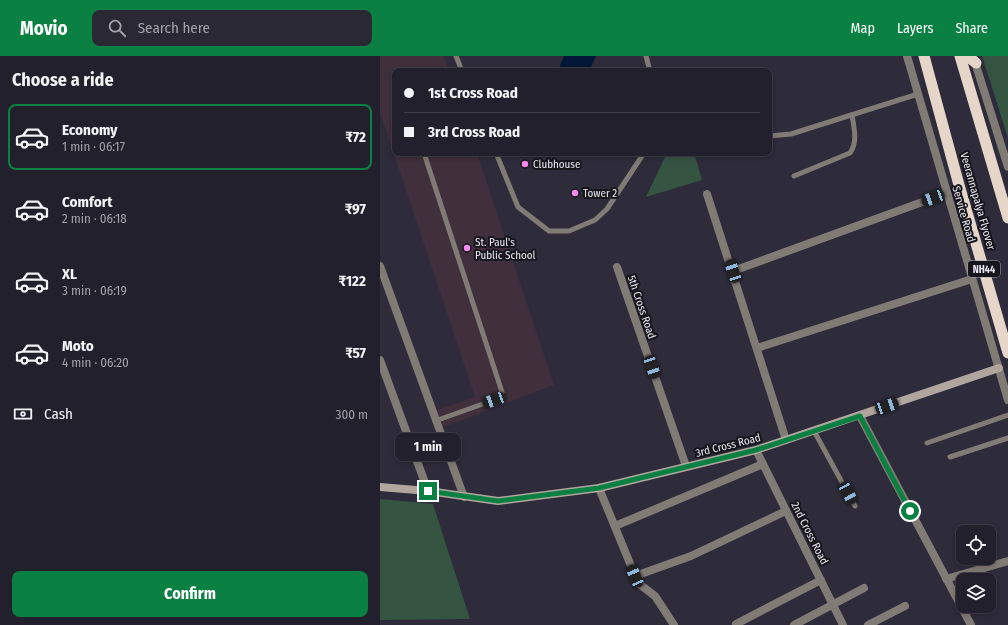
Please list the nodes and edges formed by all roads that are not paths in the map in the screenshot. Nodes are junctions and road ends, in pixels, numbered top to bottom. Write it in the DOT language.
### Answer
graph roads {
  1 [pos="456,56"];
  2 [pos="646,56"];
  3 [pos="907,56"];
  4 [pos="924,56"];
  5 [pos="960,56"];
  6 [pos="966,56"];
  7 [pos="974,60"];
  8 [pos="461,68"];
  9 [pos="649,68"];
  10 [pos="918,94"];
  11 [pos="852,115"];
  12 [pos="772,136"];
  13 [pos="425,156"];
  14 [pos="497,156"];
  15 [pos="642,156"];
  16 [pos="1008,167"];
  17 [pos="794,176"];
  18 [pos="947,193"];
  19 [pos="707,194"];
  20 [pos="1008,218"];
  21 [pos="380,266"];
  22 [pos="617,267"];
  23 [pos="733,271"];
  24 [pos="972,279"];
  25 [pos="757,348"];
  26 [pos="1008,352"];
  27 [pos="380,360"];
  28 [pos="999,368"];
  29 [pos="1008,400"];
  30 [pos="1008,415"];
  31 [pos="860,416"];
  32 [pos="435,421"];
  33 [pos="814,431"];
  34 [pos="1008,438"];
  35 [pos="786,440"];
  36 [pos="927,443"];
  37 [pos="756,450"];
  38 [pos="950,457"];
  39 [pos="763,464"];
  40 [pos="686,466"];
  41 [pos="380,487"];
  42 [pos="599,488"];
  43 [pos="428,491"];
  44 [pos="464,497"];
  45 [pos="856,506"];
  46 [pos="786,511"];
  47 [pos="615,526"];
  48 [pos="1008,561"];
  49 [pos="635,576"];
  50 [pos="946,579"];
  51 [pos="821,580"];
  52 [pos="864,588"];
  53 [pos="833,605"];
  54 [pos="904,606"];
  55 [pos="736,624"];
  56 [pos="674,625"];
  57 [pos="794,625"];
  58 [pos="843,625"];
  59 [pos="868,625"];
  60 [pos="971,625"];
  1 -- 8 [label="lane"];
  2 -- 9 [label="lane"];
  3 -- 10 [label="street, Service Road"];
  4 -- 26 [label="highway, Veerannapalya Flyover / NH44"];
  5 -- 20 [label="highway"];
  6 -- 7 [label="highway"];
  7 -- 16 [label="street"];
  10 -- 11 [label="lane"];
  10 -- 18 [label="street, Service Road"];
  11 -- 12 [label="lane"];
  11 -- 17 [label="lane"];
  13 -- 32 [label="lane"];
  14 -- 15 [label="lane"];
  18 -- 23 [label="street"];
  18 -- 24 [label="street, Service Road"];
  19 -- 23 [label="street"];
  21 -- 32 [label="street"];
  22 -- 40 [label="street, 5th Cross Road"];
  23 -- 25 [label="street"];
  24 -- 25 [label="street"];
  24 -- 28 [label="street, Service Road"];
  25 -- 35 [label="street"];
  27 -- 43 [label="street"];
  28 -- 29 [label="street, Service Road"];
  28 -- 31 [label="main road, 3rd Cross Road"];
  30 -- 36 [label="lane"];
  31 -- 33 [label="main road, 3rd Cross Road"];
  31 -- 50 [label="street"];
  32 -- 44 [label="street"];
  33 -- 35 [label="main road, 3rd Cross Road"];
  33 -- 45 [label="lane"];
  34 -- 38 [label="lane"];
  35 -- 37 [label="main road, 3rd Cross Road"];
  37 -- 39 [label="street, 2nd Cross Road"];
  37 -- 40 [label="main road, 3rd Cross Road"];
  39 -- 46 [label="street, 2nd Cross Road"];
  39 -- 47 [label="street"];
  40 -- 42 [label="main road, 3rd Cross Road"];
  41 -- 43 [label="main road, 3rd Cross Road"];
  42 -- 44 [label="main road, 3rd Cross Road"];
  42 -- 47 [label="street"];
  43 -- 44 [label="main road, 3rd Cross Road"];
  46 -- 49 [label="street"];
  46 -- 51 [label="street, 2nd Cross Road"];
  47 -- 49 [label="street"];
  48 -- 50 [label="street"];
  49 -- 56 [label="street"];
  50 -- 60 [label="street"];
  51 -- 53 [label="street, 2nd Cross Road"];
  51 -- 55 [label="street"];
  52 -- 53 [label="street"];
  53 -- 57 [label="street"];
  53 -- 58 [label="street, 2nd Cross Road"];
  54 -- 59 [label="street"];
}
